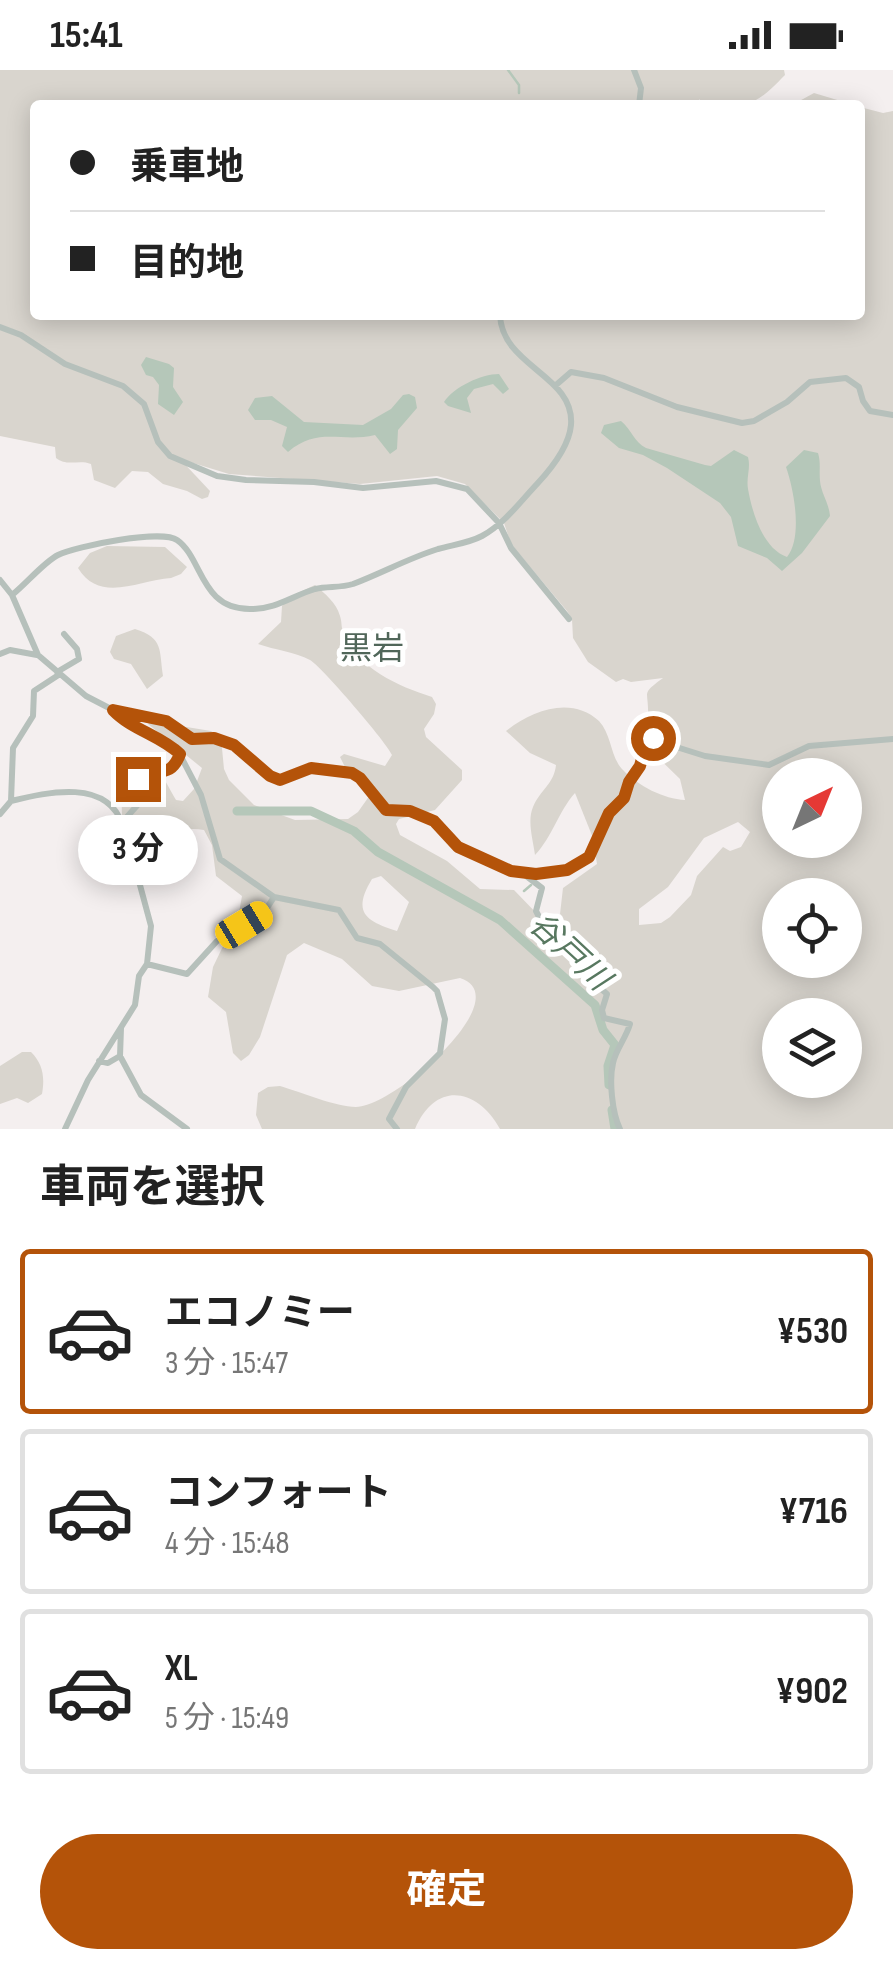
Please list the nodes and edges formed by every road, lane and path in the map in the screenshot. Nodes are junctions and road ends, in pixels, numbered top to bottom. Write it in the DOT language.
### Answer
graph roads {
  1 [pos="634,70"];
  2 [pos="640,100"];
  3 [pos="501,320"];
  4 [pos="0,327"];
  5 [pos="556,385"];
  6 [pos="893,415"];
  7 [pos="499,524"];
  8 [pos="0,580"];
  9 [pos="12,594"];
  10 [pos="569,619"];
  11 [pos="64,634"];
  12 [pos="0,654"];
  13 [pos="38,654"];
  14 [pos="58,673"];
  15 [pos="113,710"];
  16 [pos="893,740"];
  17 [pos="180,754"];
  18 [pos="11,801"];
  19 [pos="0,814"];
  20 [pos="131,836"];
  21 [pos="526,876"];
  22 [pos="274,897"];
  23 [pos="147,964"];
  24 [pos="121,1028"];
  25 [pos="120,1056"];
  26 [pos="99,1061"];
  27 [pos="65,1129"];
  28 [pos="187,1129"];
  29 [pos="397,1129"];
  30 [pos="620,1129"];
  1 -- 2 [label="street"];
  3 -- 5 [label="street"];
  4 -- 7 [label="street"];
  5 -- 6 [label="street"];
  5 -- 7 [label="street"];
  7 -- 9 [label="street"];
  7 -- 10 [label="street"];
  8 -- 9 [label="street"];
  9 -- 13 [label="street"];
  11 -- 14 [label="street"];
  12 -- 13 [label="street"];
  13 -- 14 [label="street"];
  14 -- 15 [label="street"];
  14 -- 18 [label="street"];
  15 -- 17 [label="street"];
  15 -- 21 [label="street"];
  16 -- 21 [label="street"];
  17 -- 20 [label="street"];
  17 -- 22 [label="street"];
  18 -- 19 [label="street"];
  18 -- 20 [label="street"];
  20 -- 23 [label="street"];
  21 -- 30 [label="street"];
  22 -- 23 [label="street"];
  22 -- 29 [label="street"];
  23 -- 24 [label="street"];
  24 -- 25 [label="street"];
  24 -- 26 [label="street"];
  25 -- 26 [label="street"];
  25 -- 28 [label="street"];
  26 -- 27 [label="street"];
}
